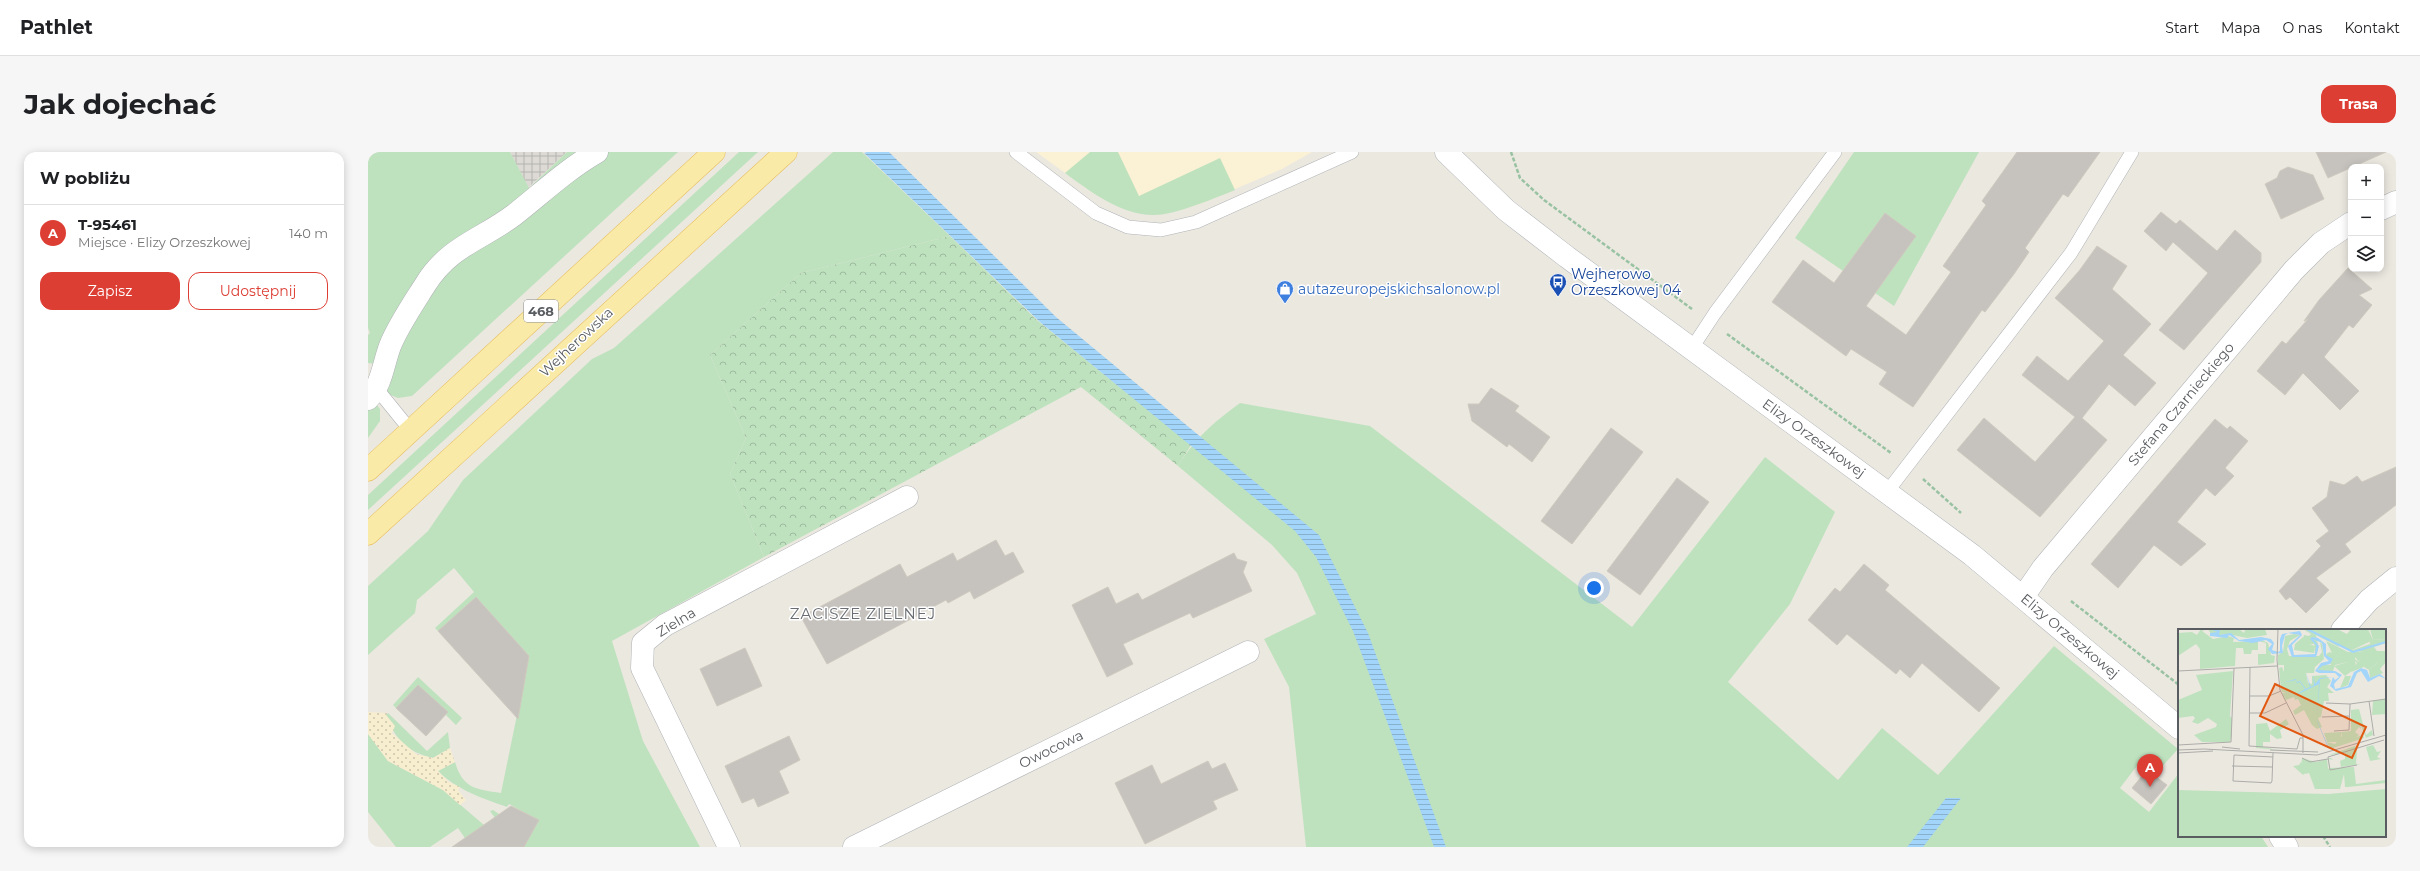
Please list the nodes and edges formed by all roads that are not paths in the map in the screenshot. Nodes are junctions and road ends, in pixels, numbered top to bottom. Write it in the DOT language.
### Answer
graph roads {
  1 [pos="596,152"];
  2 [pos="714,152"];
  3 [pos="786,152"];
  4 [pos="1016,152"];
  5 [pos="1352,152"];
  6 [pos="1446,152"];
  7 [pos="1835,152"];
  8 [pos="2132,152"];
  9 [pos="2396,202"];
  10 [pos="2384,208"];
  11 [pos="2348,225"];
  12 [pos="1692,348"];
  13 [pos="373,394"];
  14 [pos="411,431"];
  15 [pos="368,470"];
  16 [pos="1887,492"];
  17 [pos="907,497"];
  18 [pos="368,534"];
  19 [pos="2396,578"];
  20 [pos="2023,597"];
  21 [pos="2343,629"];
  22 [pos="1248,652"];
  23 [pos="2178,727"];
  24 [pos="2281,837"];
  25 [pos="729,847"];
  26 [pos="854,847"];
  27 [pos="2287,847"];
  1 -- 13 [label="street"];
  2 -- 14 [label="main road, 468"];
  3 -- 18 [label="main road, Wejherowska"];
  4 -- 5 [label="lane"];
  6 -- 12 [label="street, Elizy Orzeszkowej"];
  7 -- 12 [label="lane"];
  8 -- 16 [label="lane"];
  9 -- 10 [label="street"];
  11 -- 20 [label="street, Stefana Czarnieckiego"];
  12 -- 16 [label="street, Elizy Orzeszkowej"];
  13 -- 14 [label="lane"];
  14 -- 15 [label="main road, 468"];
  16 -- 20 [label="street, Elizy Orzeszkowej"];
  17 -- 25 [label="street, Zielna"];
  19 -- 21 [label="street"];
  20 -- 23 [label="street, Elizy Orzeszkowej"];
  22 -- 26 [label="street, Owocowa"];
  24 -- 27 [label="street"];
}
